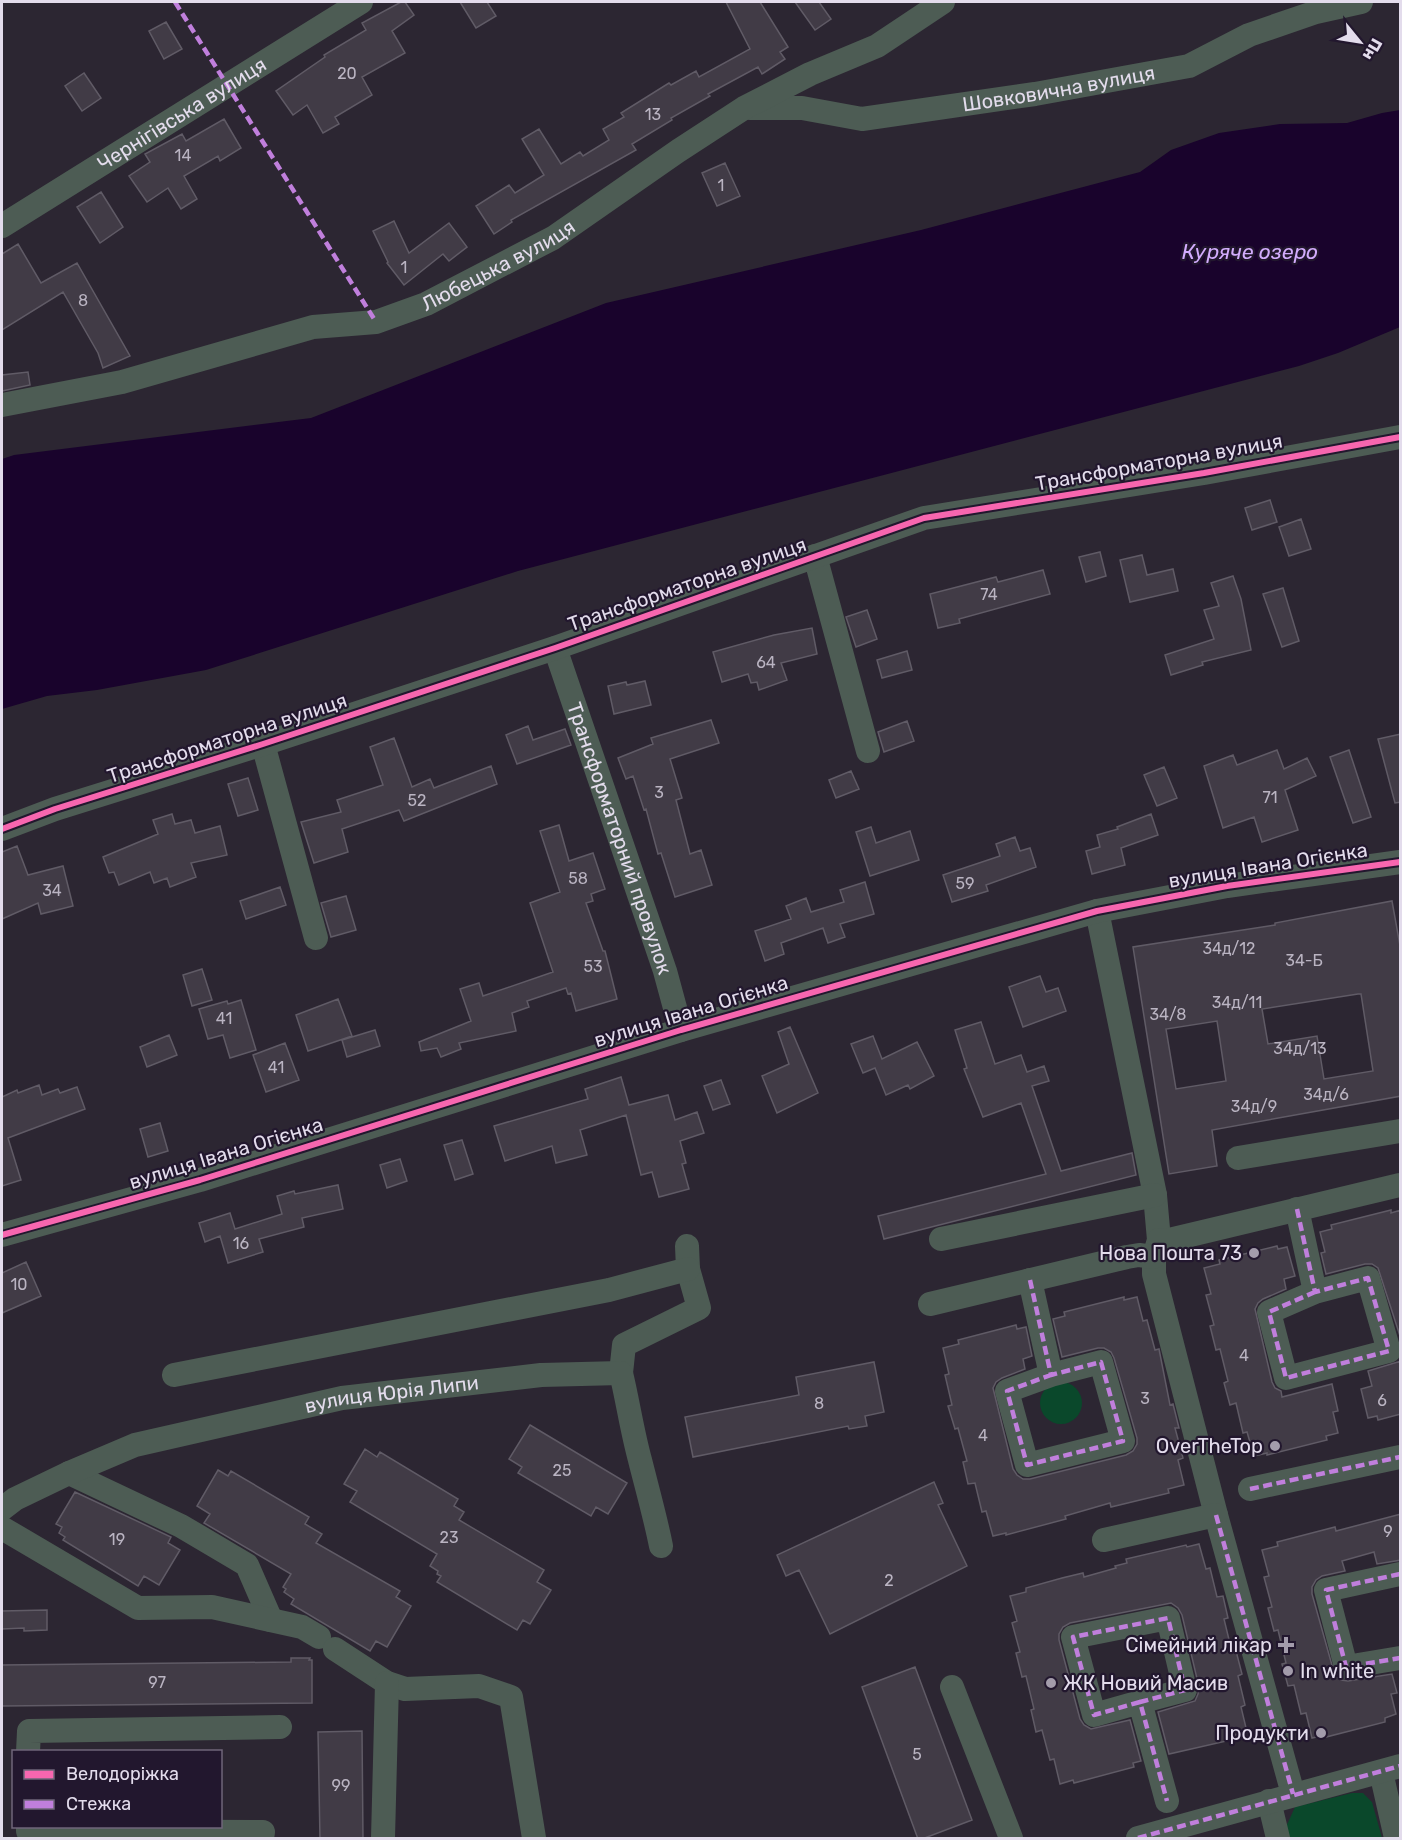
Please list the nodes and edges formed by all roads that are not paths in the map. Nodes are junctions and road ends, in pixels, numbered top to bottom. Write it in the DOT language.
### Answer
graph roads {
  1 [pos="362,2"];
  2 [pos="943,2"];
  3 [pos="1361,2"];
  4 [pos="1312,7"];
  5 [pos="744,108"];
  6 [pos="2,226"];
  7 [pos="2,405"];
  8 [pos="1401,437"];
  9 [pos="815,556"];
  10 [pos="555,648"];
  11 [pos="263,744"];
  12 [pos="868,751"];
  13 [pos="2,829"];
  14 [pos="1401,862"];
  15 [pos="1097,911"];
  16 [pos="316,938"];
  17 [pos="681,1030"];
  18 [pos="1401,1131"];
  19 [pos="1238,1158"];
  20 [pos="1401,1185"];
  21 [pos="1155,1196"];
  22 [pos="1297,1209"];
  23 [pos="2,1235"];
  24 [pos="940,1239"];
  25 [pos="1156,1248"];
  26 [pos="1030,1280"];
  27 [pos="1315,1292"];
  28 [pos="930,1304"];
  29 [pos="621,1373"];
  30 [pos="174,1375"];
  31 [pos="1051,1375"];
  32 [pos="1401,1457"];
  33 [pos="69,1473"];
  34 [pos="1250,1489"];
  35 [pos="2,1509"];
  36 [pos="1216,1515"];
  37 [pos="2,1528"];
  38 [pos="1104,1540"];
  39 [pos="661,1546"];
  40 [pos="1401,1574"];
  41 [pos="271,1620"];
  42 [pos="1401,1658"];
  43 [pos="387,1683"];
  44 [pos="952,1687"];
  45 [pos="1140,1702"];
  46 [pos="280,1727"];
  47 [pos="169,1740"];
  48 [pos="28,1750"];
  49 [pos="1391,1769"];
  50 [pos="1293,1794"];
  51 [pos="1167,1801"];
  52 [pos="1269,1801"];
  53 [pos="28,1828"];
  54 [pos="167,1829"];
  55 [pos="1166,1835"];
  56 [pos="262,1839"];
  57 [pos="383,1839"];
  58 [pos="534,1839"];
  59 [pos="1011,1839"];
  60 [pos="1138,1839"];
  61 [pos="1278,1839"];
  62 [pos="1396,1839"];
  1 -- 6 [label="street, Чернігівська вулиця"];
  2 -- 5 [label="street, Любецька вулиця"];
  3 -- 4 [label="street, Шовковична вулиця"];
  4 -- 5 [label="street, Шовковична вулиця"];
  5 -- 7 [label="street, Любецька вулиця"];
  8 -- 9 [label="street, Трансформаторна вулиця"];
  9 -- 10 [label="street, Трансформаторна вулиця"];
  9 -- 12 [label="street"];
  10 -- 11 [label="street, Трансформаторна вулиця"];
  10 -- 17 [label="street, Трансформаторний провулок"];
  11 -- 13 [label="street, Трансформаторна вулиця"];
  11 -- 16 [label="street"];
  14 -- 15 [label="street, вулиця Івана Огієнка"];
  15 -- 17 [label="street, вулиця Івана Огієнка"];
  15 -- 21 [label="street"];
  17 -- 23 [label="street, вулиця Івана Огієнка"];
  18 -- 19 [label="street"];
  20 -- 22 [label="street"];
  21 -- 24 [label="street"];
  21 -- 25 [label="street"];
  22 -- 25 [label="street"];
  22 -- 27 [label="street"];
  25 -- 26 [label="street"];
  25 -- 36 [label="street"];
  26 -- 28 [label="street"];
  26 -- 31 [label="street"];
  27 -- 27 [label="street"];
  29 -- 30 [label="street"];
  29 -- 33 [label="street, вулиця Юрія Липи"];
  29 -- 39 [label="street"];
  31 -- 31 [label="street"];
  32 -- 34 [label="street"];
  33 -- 35 [label="street, вулиця Юрія Липи"];
  33 -- 41 [label="street"];
  36 -- 38 [label="street"];
  36 -- 50 [label="street"];
  37 -- 41 [label="street"];
  40 -- 42 [label="street"];
  41 -- 43 [label="street"];
  43 -- 57 [label="street"];
  43 -- 58 [label="street"];
  44 -- 59 [label="street"];
  45 -- 45 [label="street"];
  45 -- 51 [label="street"];
  46 -- 47 [label="street"];
  47 -- 48 [label="street"];
  49 -- 50 [label="street"];
  49 -- 62 [label="street"];
  50 -- 52 [label="street"];
  52 -- 55 [label="street"];
  52 -- 61 [label="street"];
  53 -- 54 [label="street"];
  54 -- 56 [label="street"];
  55 -- 60 [label="street"];
}
